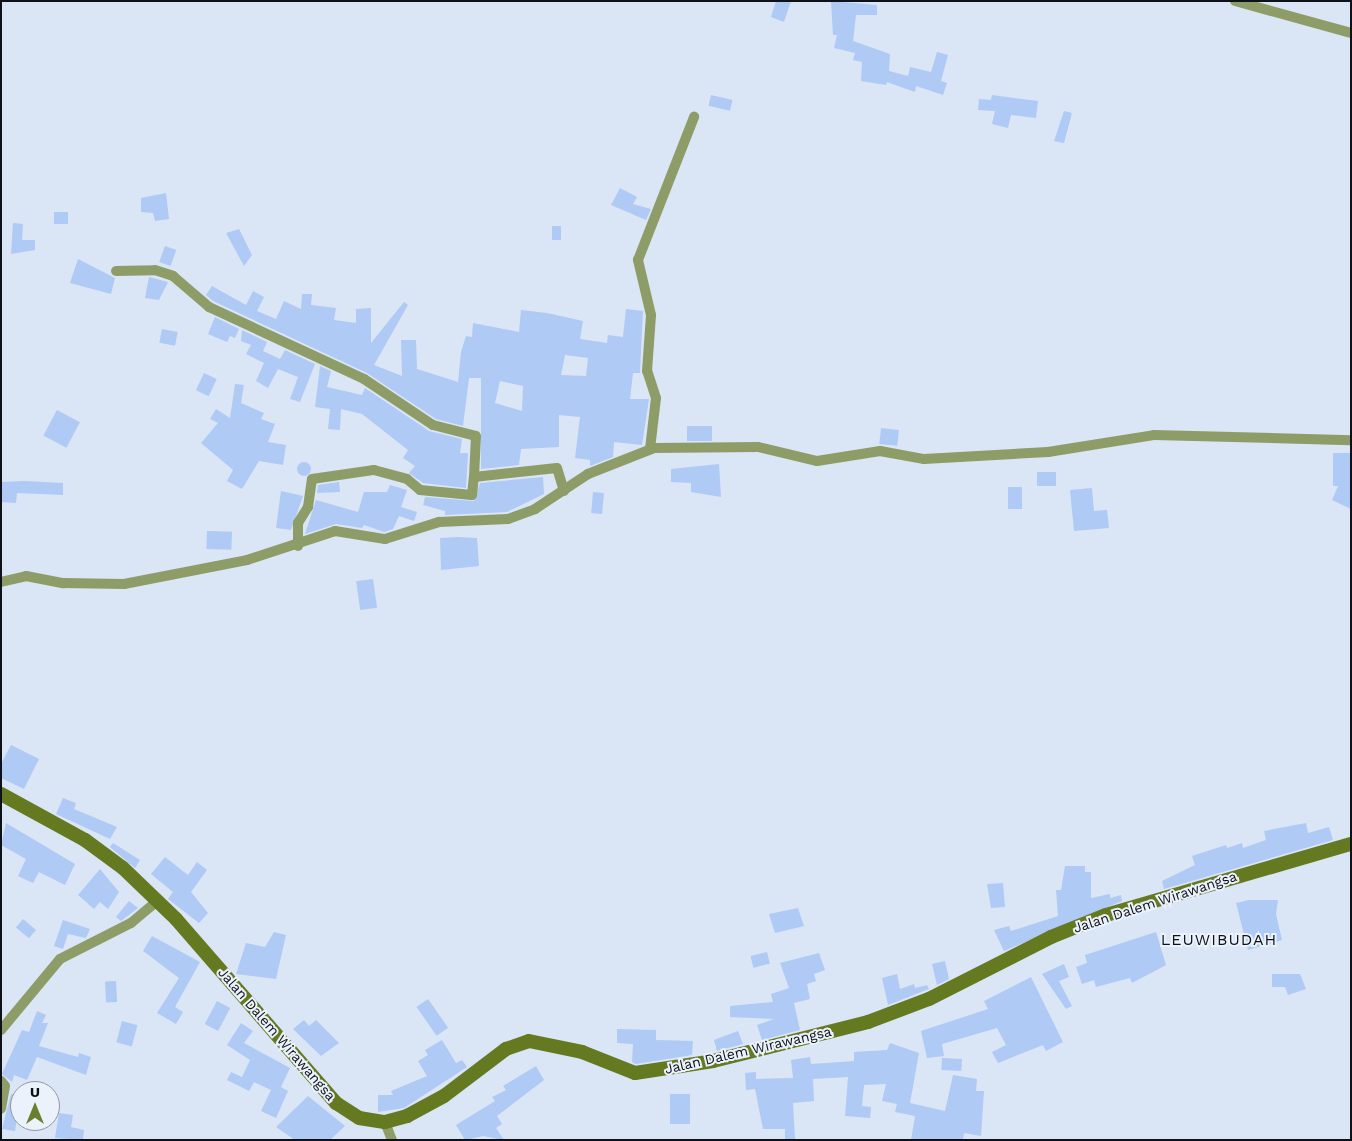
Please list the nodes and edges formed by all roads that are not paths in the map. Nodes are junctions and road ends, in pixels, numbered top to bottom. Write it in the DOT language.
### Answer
graph roads {
  1 [pos="1235,1"];
  2 [pos="1351,33"];
  3 [pos="694,117"];
  4 [pos="116,270"];
  5 [pos="1351,440"];
  6 [pos="650,449"];
  7 [pos="474,477"];
  8 [pos="564,491"];
  9 [pos="298,546"];
  10 [pos="1,582"];
  11 [pos="1,794"];
  12 [pos="1351,844"];
  13 [pos="157,901"];
  14 [pos="1,1030"];
  15 [pos="1,1081"];
  16 [pos="1,1109"];
  17 [pos="385,1122"];
  18 [pos="392,1140"];
  1 -- 2 [label="street"];
  3 -- 6 [label="street"];
  4 -- 7 [label="street"];
  5 -- 6 [label="street"];
  6 -- 8 [label="street"];
  7 -- 8 [label="street"];
  7 -- 9 [label="street"];
  8 -- 9 [label="street"];
  9 -- 10 [label="street"];
  11 -- 13 [label="street, Jalan Dalem Wirawangsa"];
  12 -- 17 [label="street, Jalan Dalem Wirawangsa"];
  13 -- 14 [label="street"];
  13 -- 17 [label="street, Jalan Dalem Wirawangsa"];
  15 -- 16 [label="street"];
  17 -- 18 [label="street"];
}
